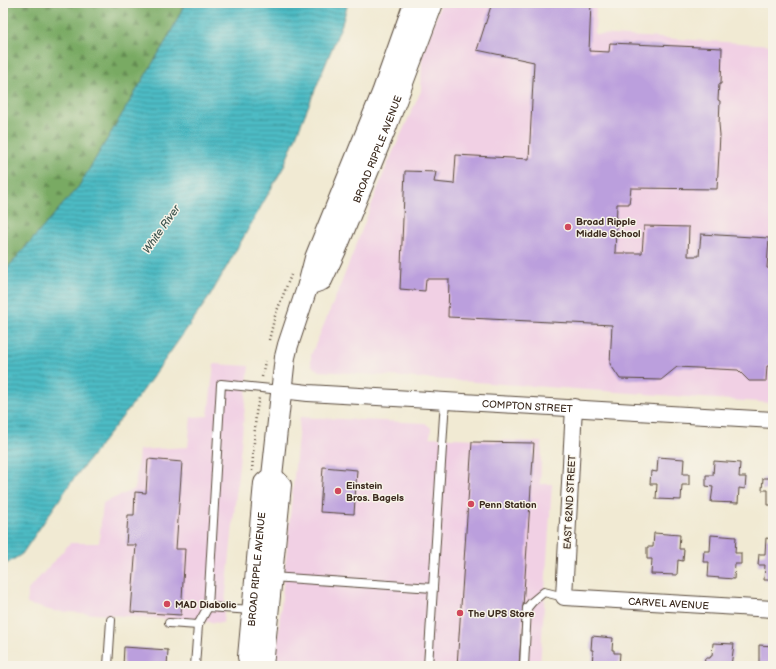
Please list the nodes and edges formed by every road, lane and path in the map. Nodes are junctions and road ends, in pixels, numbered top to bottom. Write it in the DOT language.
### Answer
graph roads {
  1 [pos="414,3"];
  2 [pos="433,3"];
  3 [pos="308,285"];
  4 [pos="281,390"];
  5 [pos="445,400"];
  6 [pos="574,407"];
  7 [pos="773,420"];
  8 [pos="272,476"];
  9 [pos="272,577"];
  10 [pos="433,588"];
  11 [pos="564,597"];
  12 [pos="208,607"];
  13 [pos="773,609"];
  14 [pos="252,610"];
  15 [pos="111,620"];
  16 [pos="169,623"];
  17 [pos="198,625"];
  18 [pos="108,666"];
  19 [pos="195,666"];
  20 [pos="252,666"];
  21 [pos="263,666"];
  22 [pos="428,666"];
  23 [pos="524,666"];
  1 -- 3 [label="street, BROAD RIPPLE AVENUE"];
  2 -- 3 [label="street, BROAD RIPPLE AVENUE"];
  3 -- 4 [label="street, BROAD RIPPLE AVENUE"];
  4 -- 5 [label="street, COMPTON STREET"];
  4 -- 8 [label="street, BROAD RIPPLE AVENUE"];
  4 -- 12 [label="lane"];
  5 -- 6 [label="street, COMPTON STREET"];
  5 -- 10 [label="lane"];
  6 -- 7 [label="street, COMPTON STREET"];
  6 -- 11 [label="street, EAST 62ND STREET"];
  8 -- 9 [label="street, BROAD RIPPLE AVENUE"];
  8 -- 14 [label="street, BROAD RIPPLE AVENUE"];
  9 -- 10 [label="lane"];
  9 -- 21 [label="street, BROAD RIPPLE AVENUE"];
  10 -- 22 [label="lane"];
  11 -- 13 [label="street, CARVEL AVENUE"];
  11 -- 23 [label="lane"];
  12 -- 14 [label="lane"];
  12 -- 17 [label="lane"];
  14 -- 20 [label="street, BROAD RIPPLE AVENUE"];
  15 -- 18 [label="lane"];
  16 -- 17 [label="lane"];
  17 -- 19 [label="lane"];
}
